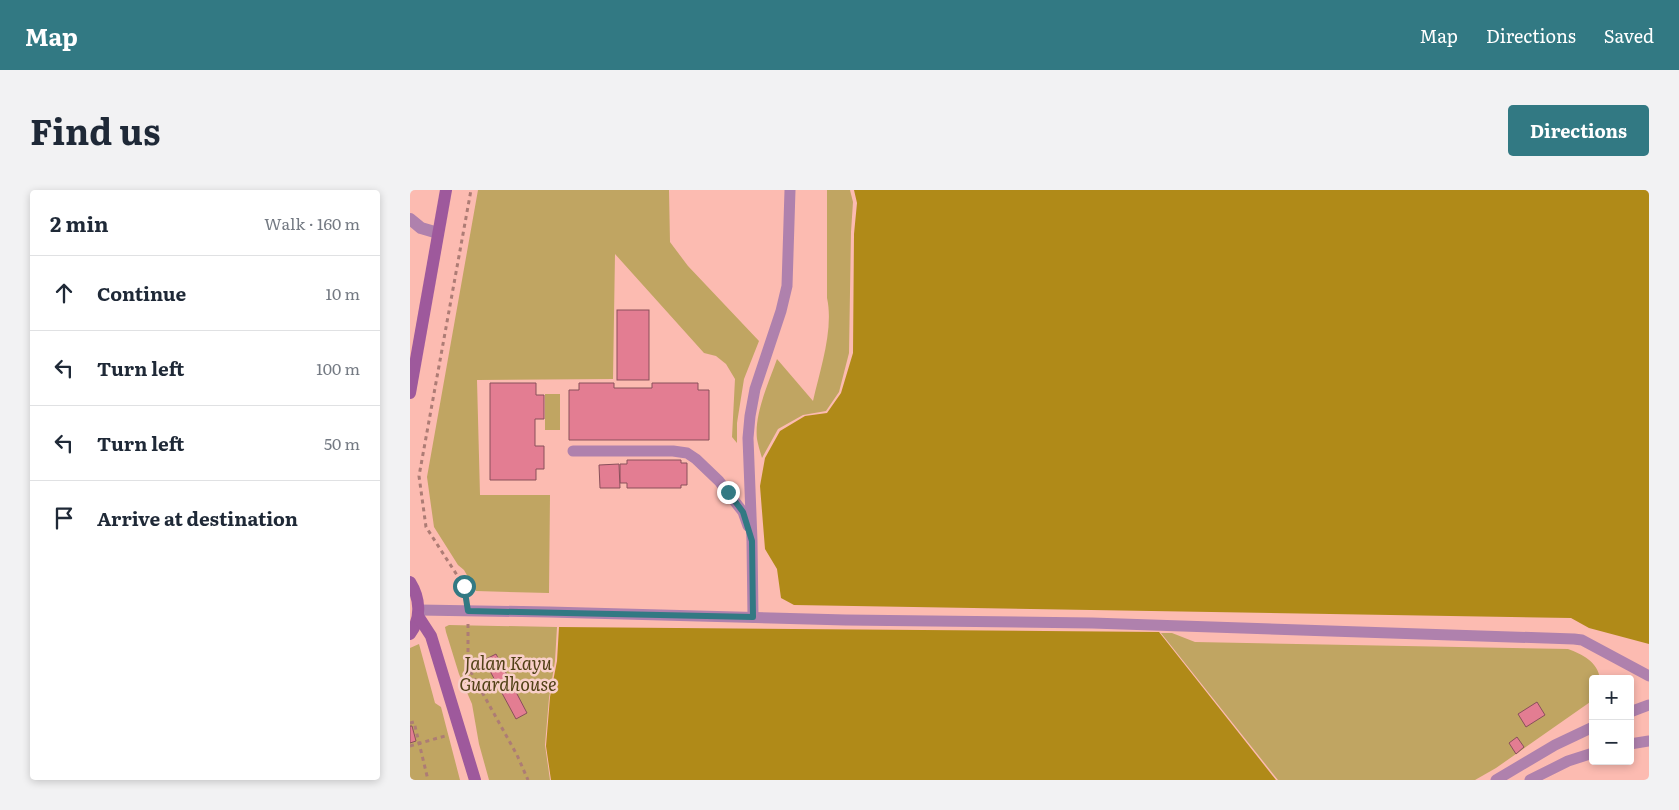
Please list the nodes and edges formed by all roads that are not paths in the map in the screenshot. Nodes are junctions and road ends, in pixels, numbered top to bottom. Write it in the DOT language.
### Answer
graph roads {
  1 [pos="446,190"];
  2 [pos="790,190"];
  3 [pos="410,219"];
  4 [pos="438,233"];
  5 [pos="410,393"];
  6 [pos="573,451"];
  7 [pos="752,541"];
  8 [pos="410,582"];
  9 [pos="418,613"];
  10 [pos="753,617"];
  11 [pos="410,634"];
  12 [pos="1649,676"];
  13 [pos="1649,705"];
  14 [pos="1634,711"];
  15 [pos="1589,729"];
  16 [pos="1649,741"];
  17 [pos="1634,743"];
  18 [pos="1589,754"];
  19 [pos="475,780"];
  20 [pos="1496,780"];
  21 [pos="1530,780"];
  1 -- 4 [label="street"];
  2 -- 7 [label="lane"];
  3 -- 4 [label="street"];
  4 -- 5 [label="street"];
  6 -- 7 [label="lane"];
  7 -- 10 [label="lane"];
  8 -- 9 [label="street"];
  9 -- 10 [label="lane"];
  9 -- 11 [label="street"];
  9 -- 19 [label="street"];
  10 -- 12 [label="lane"];
  13 -- 14 [label="lane"];
  15 -- 20 [label="lane"];
  16 -- 17 [label="lane"];
  18 -- 21 [label="lane"];
}
